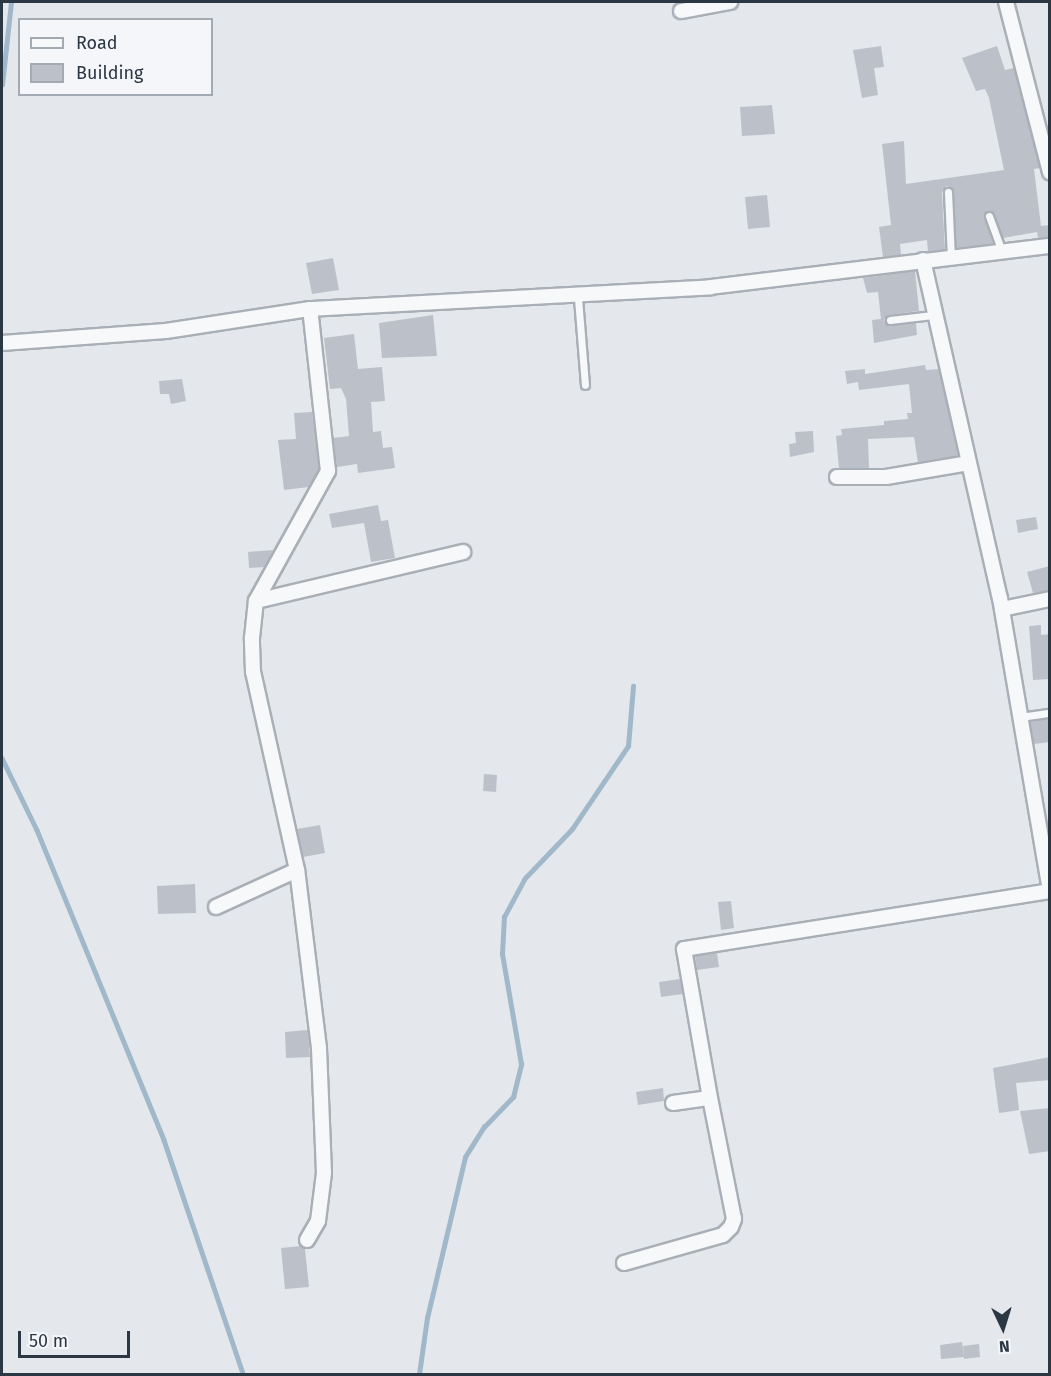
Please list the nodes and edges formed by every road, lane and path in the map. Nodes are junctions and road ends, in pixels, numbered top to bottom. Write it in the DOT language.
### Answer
graph roads {
  1 [pos="730,2"];
  2 [pos="1006,2"];
  3 [pos="681,11"];
  4 [pos="1050,172"];
  5 [pos="948,192"];
  6 [pos="989,216"];
  7 [pos="1050,246"];
  8 [pos="1004,253"];
  9 [pos="951,257"];
  10 [pos="923,260"];
  11 [pos="578,298"];
  12 [pos="309,309"];
  13 [pos="933,315"];
  14 [pos="890,320"];
  15 [pos="2,343"];
  16 [pos="585,385"];
  17 [pos="969,464"];
  18 [pos="837,477"];
  19 [pos="464,552"];
  20 [pos="1050,599"];
  21 [pos="256,602"];
  22 [pos="1002,609"];
  23 [pos="1050,713"];
  24 [pos="1020,717"];
  25 [pos="297,870"];
  26 [pos="1050,891"];
  27 [pos="216,907"];
  28 [pos="710,1098"];
  29 [pos="673,1103"];
  30 [pos="307,1240"];
  31 [pos="624,1263"];
  1 -- 3 [label="street"];
  2 -- 4 [label="street"];
  5 -- 9 [label="lane"];
  6 -- 8 [label="lane"];
  7 -- 8 [label="street"];
  8 -- 9 [label="street"];
  9 -- 10 [label="street"];
  10 -- 11 [label="street"];
  10 -- 13 [label="street"];
  11 -- 12 [label="street"];
  11 -- 16 [label="lane"];
  12 -- 15 [label="street"];
  12 -- 21 [label="street"];
  13 -- 14 [label="lane"];
  13 -- 17 [label="street"];
  17 -- 18 [label="street"];
  17 -- 22 [label="street"];
  19 -- 21 [label="street"];
  20 -- 22 [label="street"];
  21 -- 25 [label="street"];
  22 -- 24 [label="street"];
  23 -- 24 [label="lane"];
  24 -- 26 [label="street"];
  25 -- 27 [label="street"];
  25 -- 30 [label="street"];
  26 -- 28 [label="street"];
  28 -- 29 [label="street"];
  28 -- 31 [label="street"];
}
